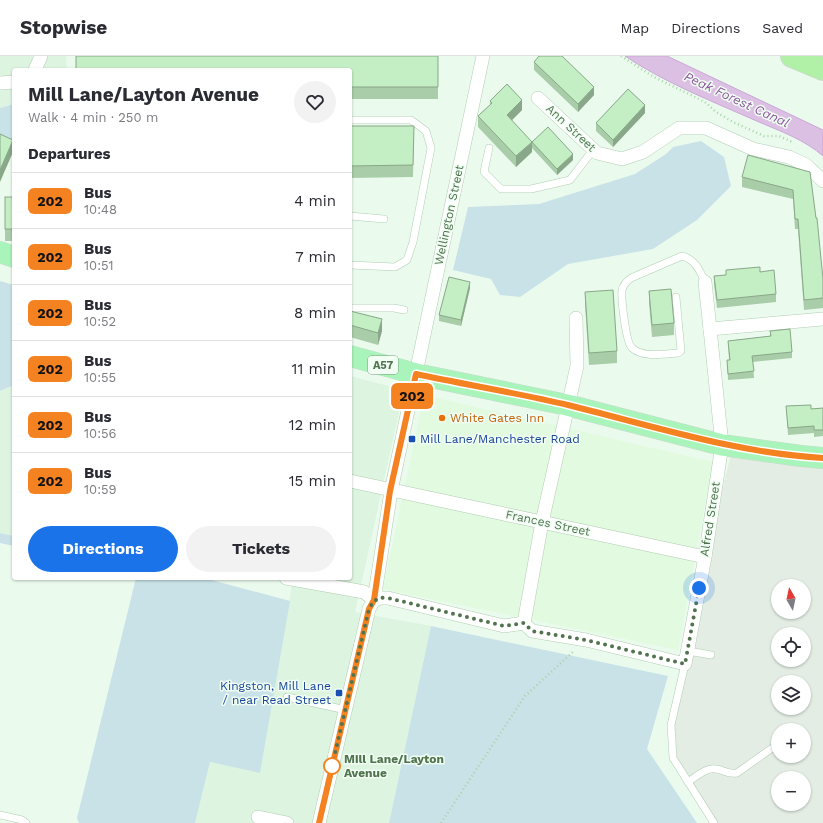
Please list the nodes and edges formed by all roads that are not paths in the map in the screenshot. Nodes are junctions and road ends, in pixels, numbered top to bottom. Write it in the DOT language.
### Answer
graph roads {
  1 [pos="41,56"];
  2 [pos="483,56"];
  3 [pos="792,56"];
  4 [pos="36,68"];
  5 [pos="823,69"];
  6 [pos="12,82"];
  7 [pos="0,83"];
  8 [pos="538,98"];
  9 [pos="352,120"];
  10 [pos="489,148"];
  11 [pos="593,150"];
  12 [pos="823,180"];
  13 [pos="352,216"];
  14 [pos="384,219"];
  15 [pos="0,252"];
  16 [pos="12,256"];
  17 [pos="352,264"];
  18 [pos="705,282"];
  19 [pos="676,298"];
  20 [pos="352,308"];
  21 [pos="404,310"];
  22 [pos="576,318"];
  23 [pos="823,319"];
  24 [pos="710,329"];
  25 [pos="352,357"];
  26 [pos="416,374"];
  27 [pos="567,405"];
  28 [pos="722,445"];
  29 [pos="823,458"];
  30 [pos="352,482"];
  31 [pos="390,491"];
  32 [pos="542,522"];
  33 [pos="705,557"];
  34 [pos="297,580"];
  35 [pos="374,600"];
  36 [pos="524,623"];
  37 [pos="688,651"];
  38 [pos="711,655"];
  39 [pos="685,664"];
  40 [pos="287,697"];
  41 [pos="346,710"];
  42 [pos="771,749"];
  43 [pos="688,782"];
  44 [pos="0,815"];
  45 [pos="258,817"];
  46 [pos="26,823"];
  47 [pos="287,823"];
  48 [pos="318,823"];
  49 [pos="714,823"];
  1 -- 4 [label="street"];
  2 -- 26 [label="street, Wellington Street"];
  3 -- 5 [label="highway"];
  6 -- 7 [label="street"];
  8 -- 11 [label="street, Ann Street"];
  9 -- 17 [label="lane"];
  10 -- 11 [label="lane"];
  11 -- 12 [label="street, Ann Street"];
  13 -- 14 [label="lane"];
  15 -- 16 [label="main road"];
  18 -- 19 [label="lane"];
  18 -- 24 [label="street"];
  20 -- 21 [label="lane"];
  22 -- 27 [label="street"];
  23 -- 24 [label="street"];
  24 -- 28 [label="street"];
  25 -- 26 [label="main road, A57"];
  26 -- 27 [label="main road, A57"];
  26 -- 31 [label="street, Wellington Street"];
  27 -- 28 [label="main road, A57"];
  27 -- 32 [label="street"];
  28 -- 29 [label="main road, A57"];
  28 -- 33 [label="street, Alfred Street"];
  30 -- 31 [label="street, Frances Street"];
  31 -- 32 [label="street, Frances Street"];
  31 -- 35 [label="street, Wellington Street"];
  32 -- 33 [label="street, Frances Street"];
  32 -- 36 [label="street"];
  33 -- 37 [label="street, Alfred Street"];
  34 -- 35 [label="street"];
  35 -- 36 [label="street"];
  35 -- 41 [label="street, Wellington Street"];
  36 -- 39 [label="street"];
  37 -- 38 [label="lane"];
  37 -- 39 [label="street, Alfred Street"];
  39 -- 43 [label="lane"];
  40 -- 41 [label="lane"];
  41 -- 48 [label="street, Wellington Street"];
  42 -- 43 [label="lane"];
  43 -- 49 [label="lane"];
  44 -- 46 [label="lane"];
  45 -- 47 [label="street"];
}
